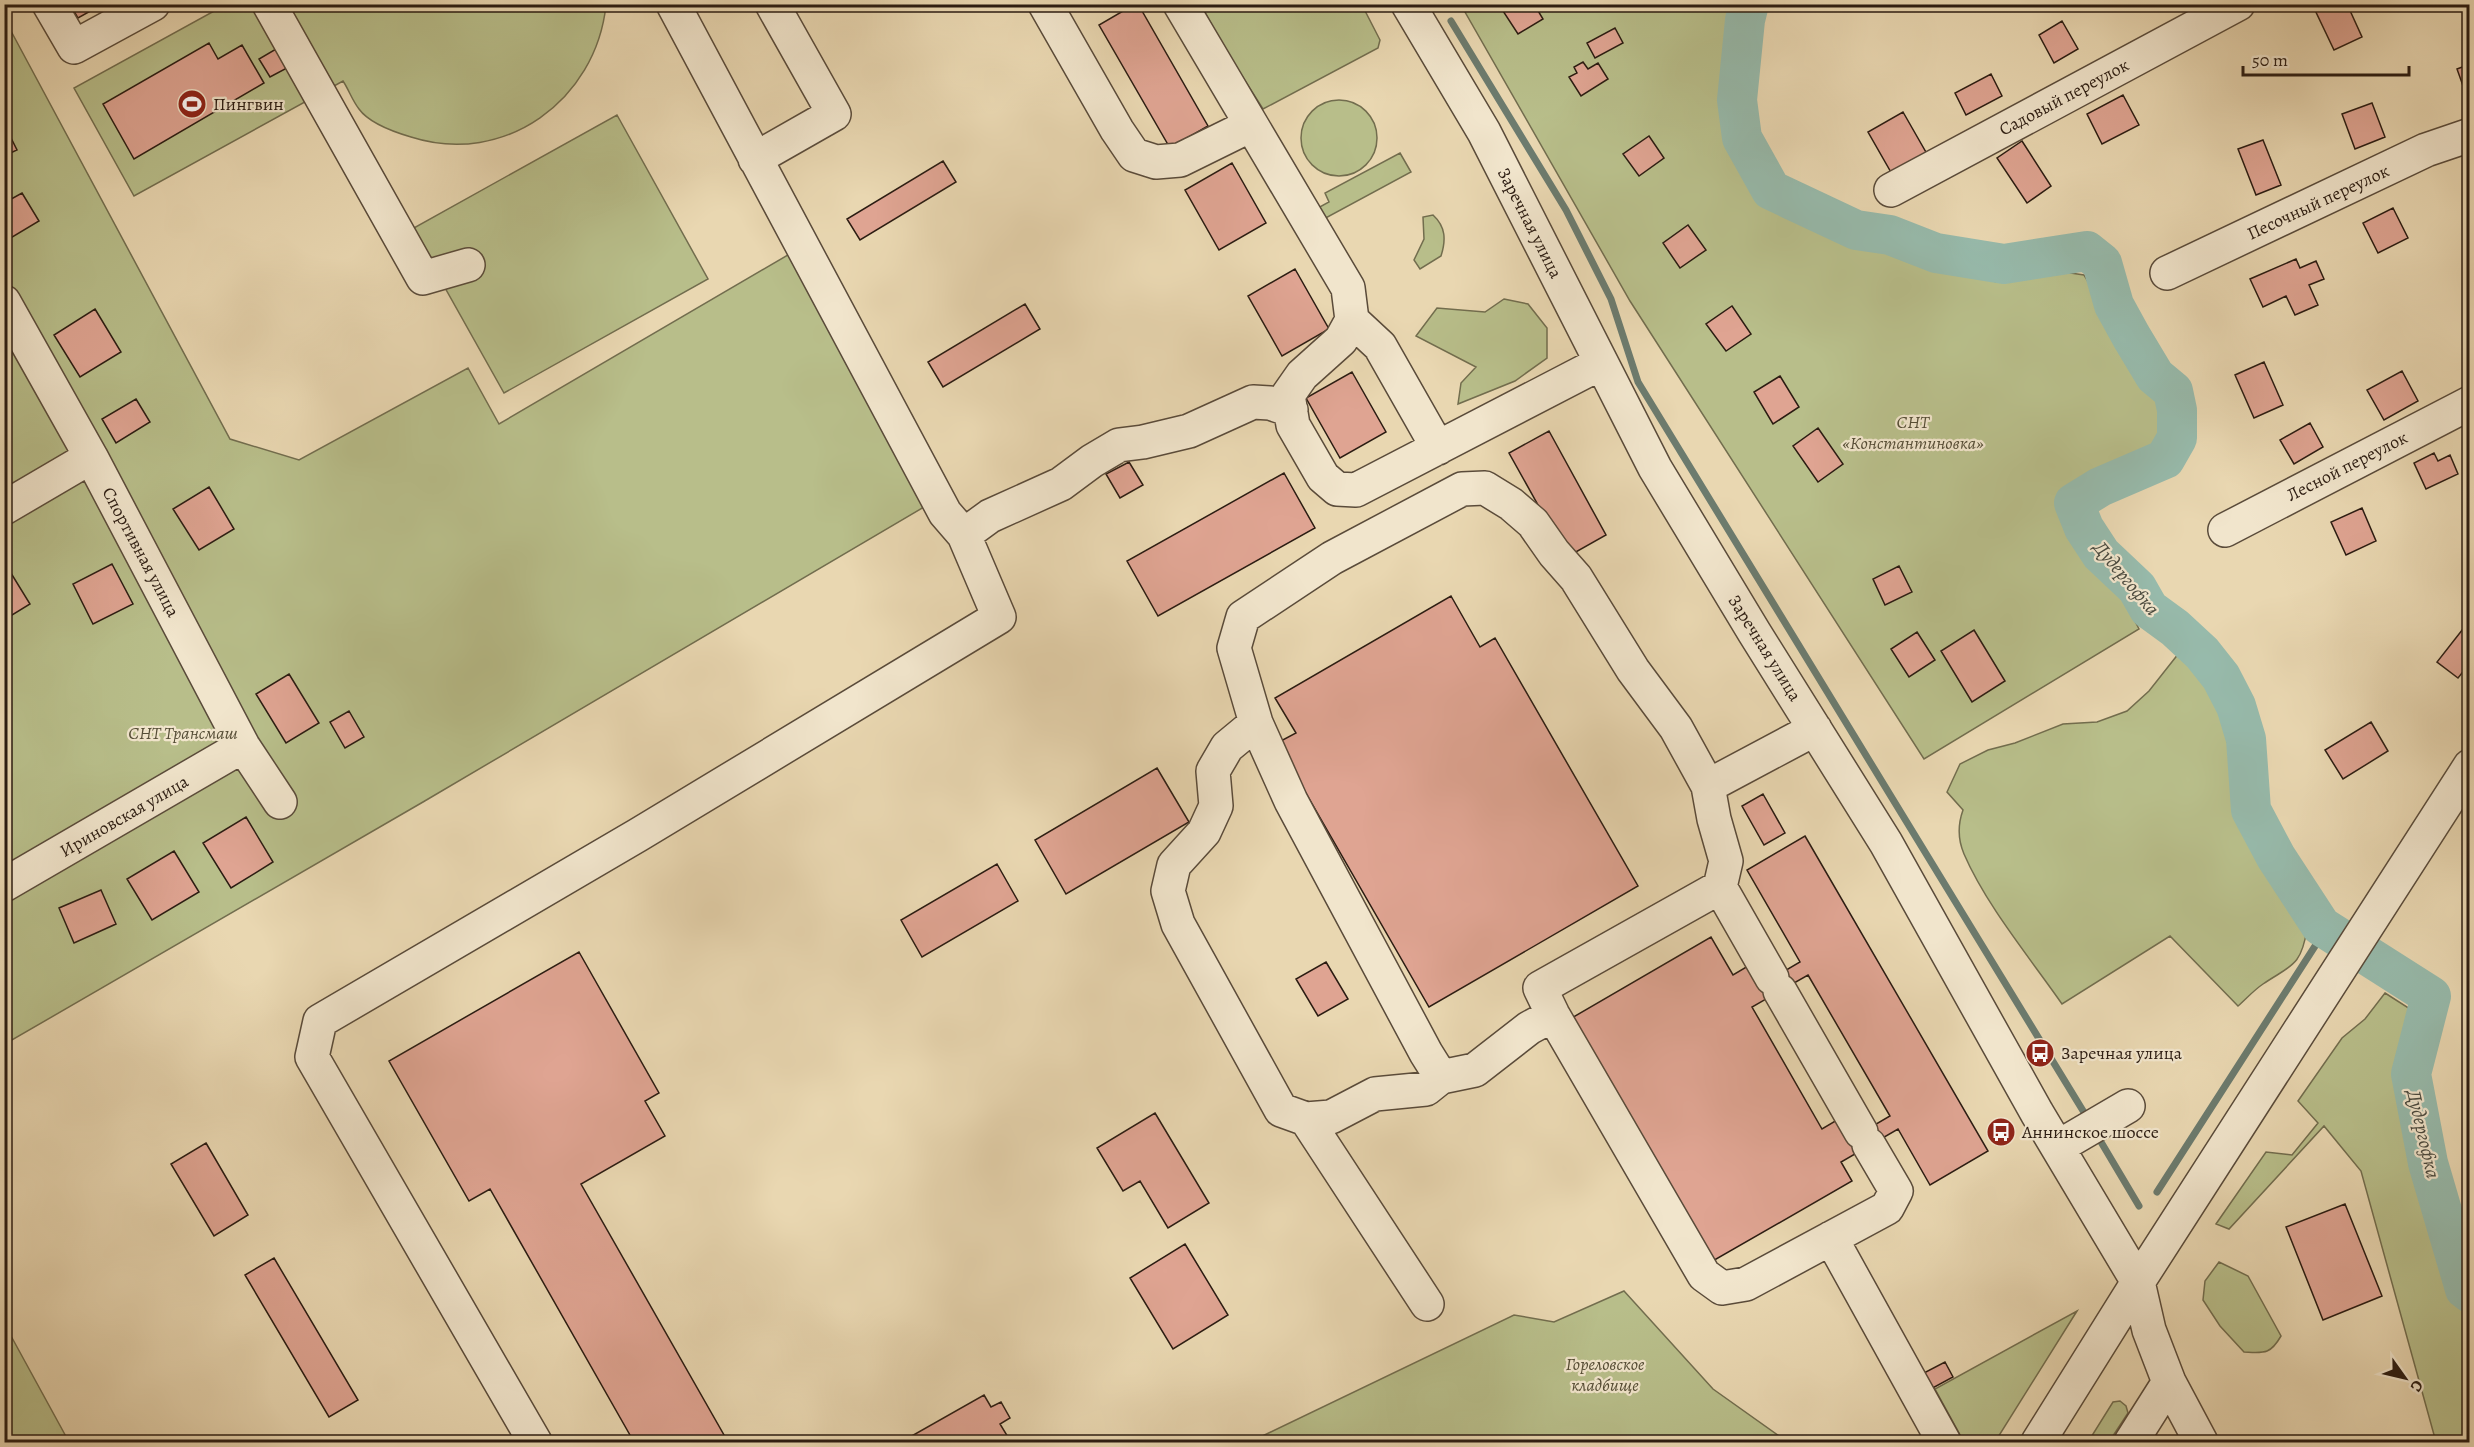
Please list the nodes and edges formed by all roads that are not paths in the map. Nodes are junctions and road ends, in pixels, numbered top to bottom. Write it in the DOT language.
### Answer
graph roads {
  1 [pos="49,4"];
  2 [pos="153,4"];
  3 [pos="269,4"];
  4 [pos="673,4"];
  5 [pos="772,4"];
  6 [pos="1045,4"];
  7 [pos="1180,4"];
  8 [pos="2238,4"];
  9 [pos="1416,7"];
  10 [pos="1251,125"];
  11 [pos="2469,135"];
  12 [pos="755,159"];
  13 [pos="1891,190"];
  14 [pos="468,265"];
  15 [pos="2167,273"];
  16 [pos="4,302"];
  17 [pos="1352,320"];
  18 [pos="1601,363"];
  19 [pos="2469,403"];
  20 [pos="1291,410"];
  21 [pos="1438,448"];
  22 [pos="91,457"];
  23 [pos="4,508"];
  24 [pos="2225,530"];
  25 [pos="964,535"];
  26 [pos="1256,723"];
  27 [pos="1815,729"];
  28 [pos="243,746"];
  29 [pos="2469,766"];
  30 [pos="1707,786"];
  31 [pos="280,802"];
  32 [pos="4,885"];
  33 [pos="1720,887"];
  34 [pos="1553,1015"];
  35 [pos="1441,1077"];
  36 [pos="2128,1106"];
  37 [pos="1306,1119"];
  38 [pos="2058,1147"];
  39 [pos="1831,1238"];
  40 [pos="2138,1282"];
  41 [pos="1427,1304"];
  42 [pos="2169,1382"];
  43 [pos="535,1443"];
  44 [pos="1944,1443"];
  45 [pos="2038,1443"];
  46 [pos="2131,1443"];
  47 [pos="2201,1443"];
  1 -- 2 [label="street"];
  3 -- 14 [label="street"];
  4 -- 12 [label="street"];
  5 -- 12 [label="street"];
  6 -- 10 [label="street"];
  7 -- 10 [label="street"];
  8 -- 13 [label="street, Садовый переулок"];
  9 -- 18 [label="street, Заречная улица"];
  10 -- 17 [label="street"];
  11 -- 15 [label="street, Песочный переулок"];
  12 -- 25 [label="street"];
  16 -- 22 [label="street, Спортивная улица"];
  17 -- 20 [label="street"];
  17 -- 21 [label="street"];
  18 -- 21 [label="street"];
  18 -- 27 [label="street, Заречная улица"];
  19 -- 24 [label="street, Лесной переулок"];
  20 -- 21 [label="street"];
  20 -- 25 [label="street"];
  22 -- 23 [label="street"];
  22 -- 28 [label="street, Спортивная улица"];
  25 -- 43 [label="street"];
  26 -- 30 [label="street"];
  26 -- 35 [label="street"];
  26 -- 37 [label="street"];
  27 -- 30 [label="street"];
  27 -- 38 [label="street, Заречная улица"];
  28 -- 31 [label="street, Спортивная улица"];
  28 -- 32 [label="street, Ириновская улица"];
  29 -- 40 [label="street"];
  30 -- 33 [label="street"];
  33 -- 34 [label="street"];
  33 -- 39 [label="street"];
  34 -- 35 [label="street"];
  34 -- 39 [label="street"];
  35 -- 37 [label="street"];
  36 -- 38 [label="street"];
  37 -- 41 [label="street"];
  38 -- 40 [label="street, Заречная улица"];
  39 -- 44 [label="street"];
  40 -- 42 [label="street, Заречная улица"];
  40 -- 45 [label="street"];
  42 -- 46 [label="street"];
  42 -- 47 [label="street, Заречная улица"];
}
